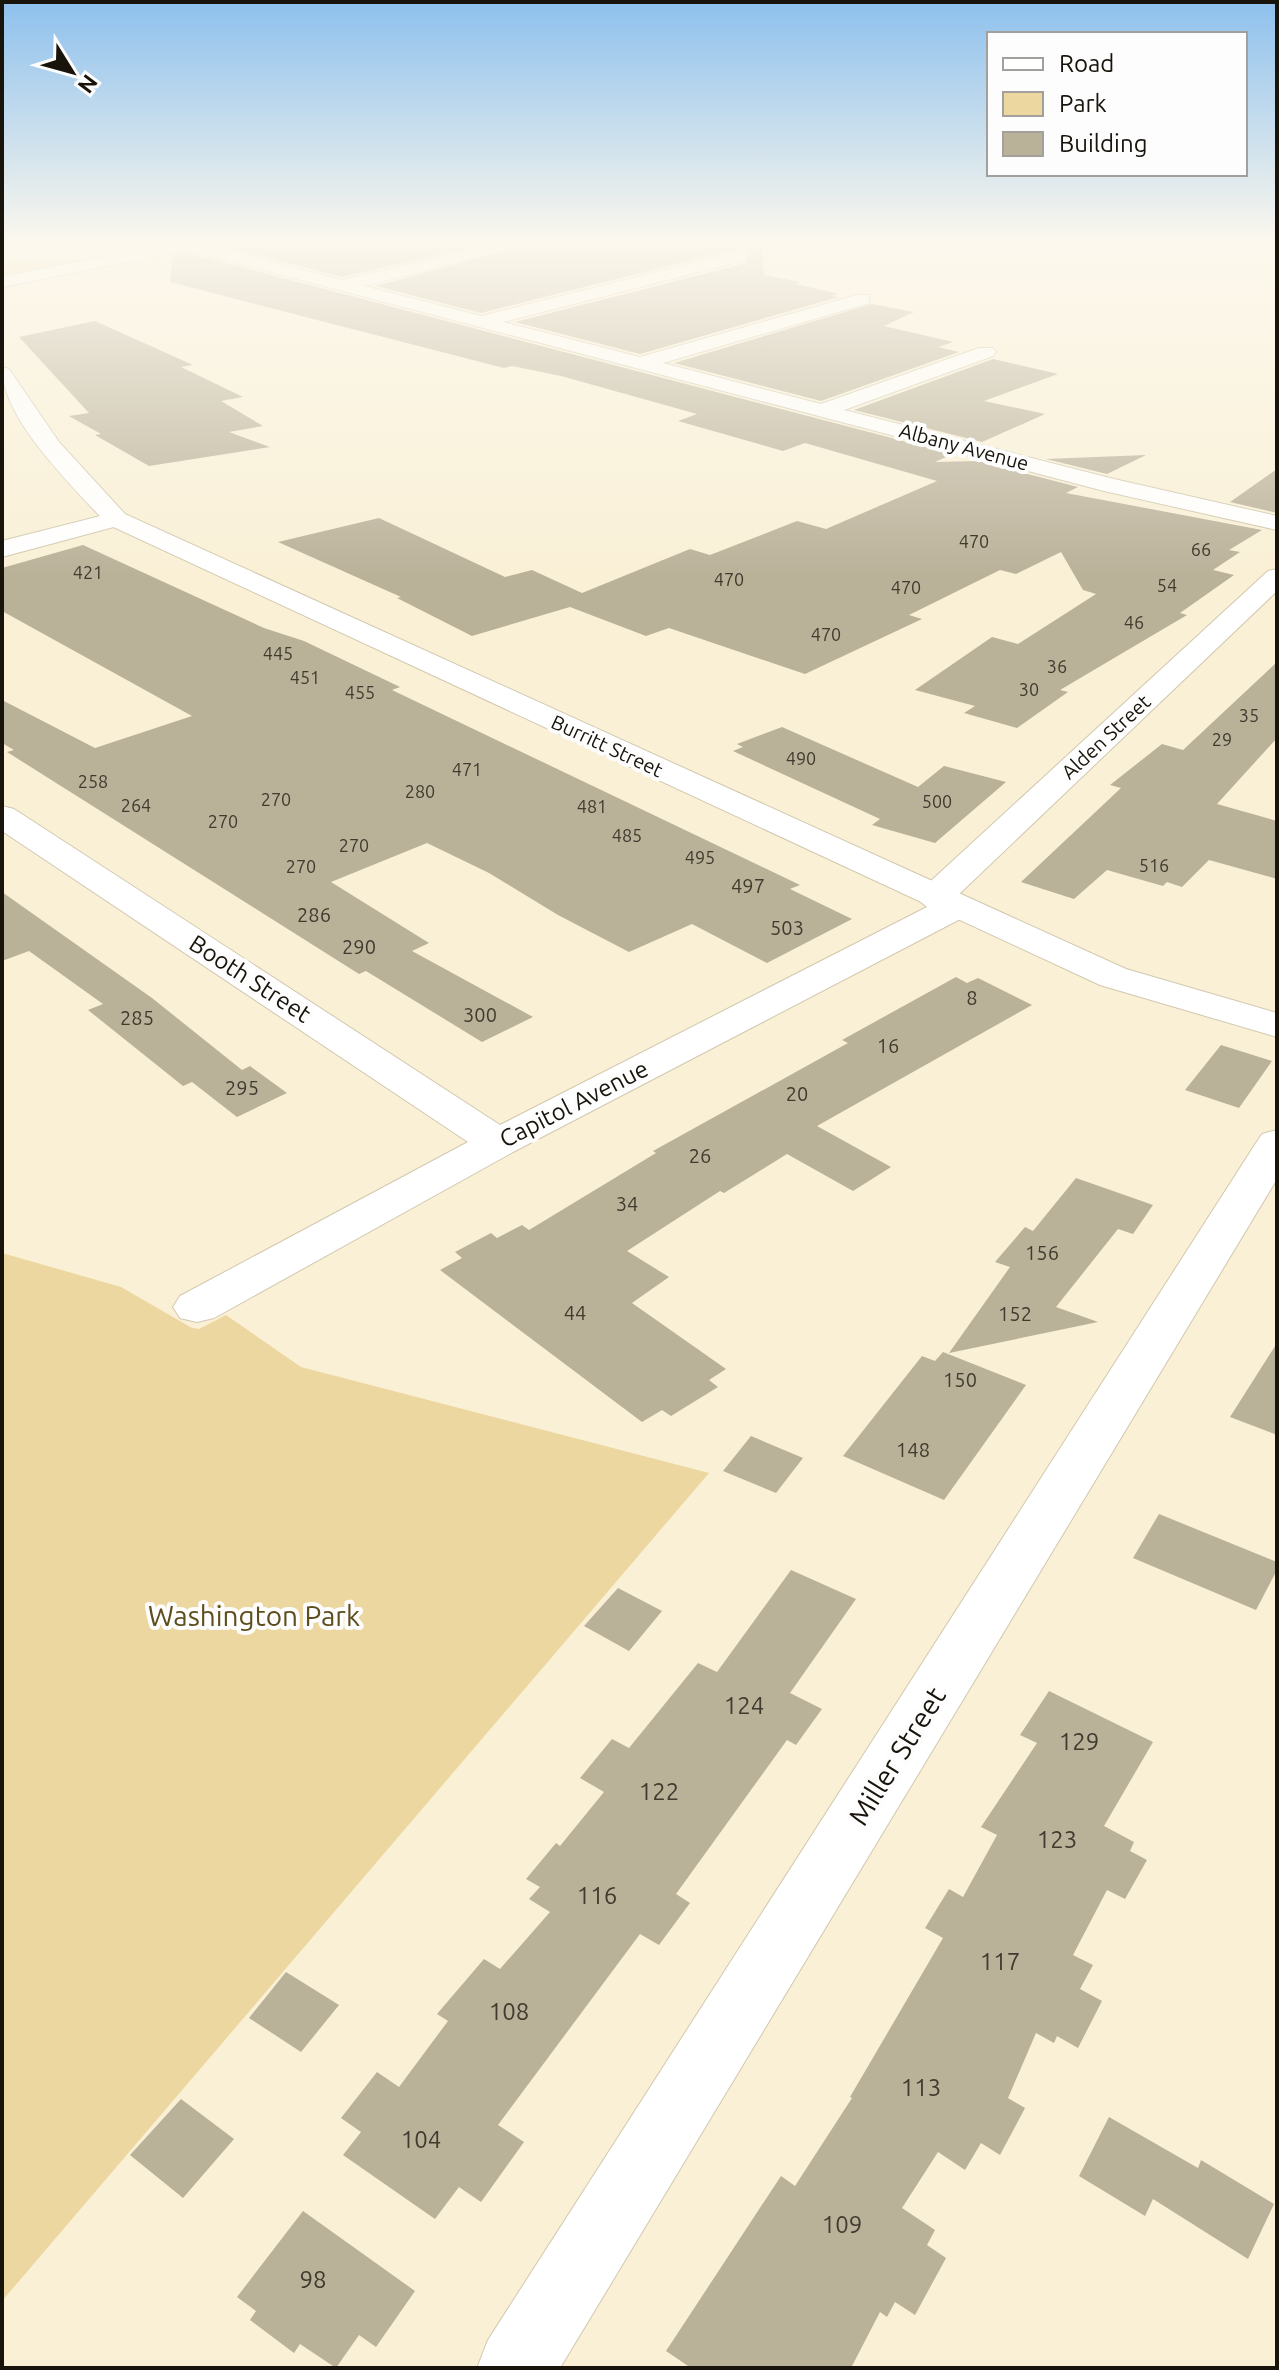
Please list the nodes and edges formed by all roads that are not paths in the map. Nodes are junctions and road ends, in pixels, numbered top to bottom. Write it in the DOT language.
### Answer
graph roads {
  1 [pos="611,355"];
  2 [pos="667,355"];
  3 [pos="979,355"];
  4 [pos="641,362"];
  5 [pos="2,373"];
  6 [pos="823,410"];
  7 [pos="116,519"];
  8 [pos="1277,523"];
  9 [pos="2,549"];
  10 [pos="1277,577"];
  11 [pos="2,816"];
  12 [pos="945,903"];
  13 [pos="1277,1025"];
  14 [pos="498,1143"];
  15 [pos="1277,1143"];
  16 [pos="197,1307"];
  17 [pos="516,2368"];
  1 -- 4 [label="street, Albany Avenue"];
  2 -- 4 [label="street"];
  3 -- 6 [label="street"];
  4 -- 6 [label="street, Albany Avenue"];
  5 -- 7 [label="street, Burritt Street"];
  6 -- 8 [label="street, Albany Avenue"];
  7 -- 9 [label="street"];
  7 -- 12 [label="street, Burritt Street"];
  10 -- 12 [label="street, Alden Street"];
  11 -- 14 [label="street, Booth Street"];
  12 -- 13 [label="street, Burritt Street"];
  12 -- 14 [label="street, Capitol Avenue"];
  14 -- 16 [label="street, Capitol Avenue"];
  15 -- 17 [label="street, Miller Street"];
}
